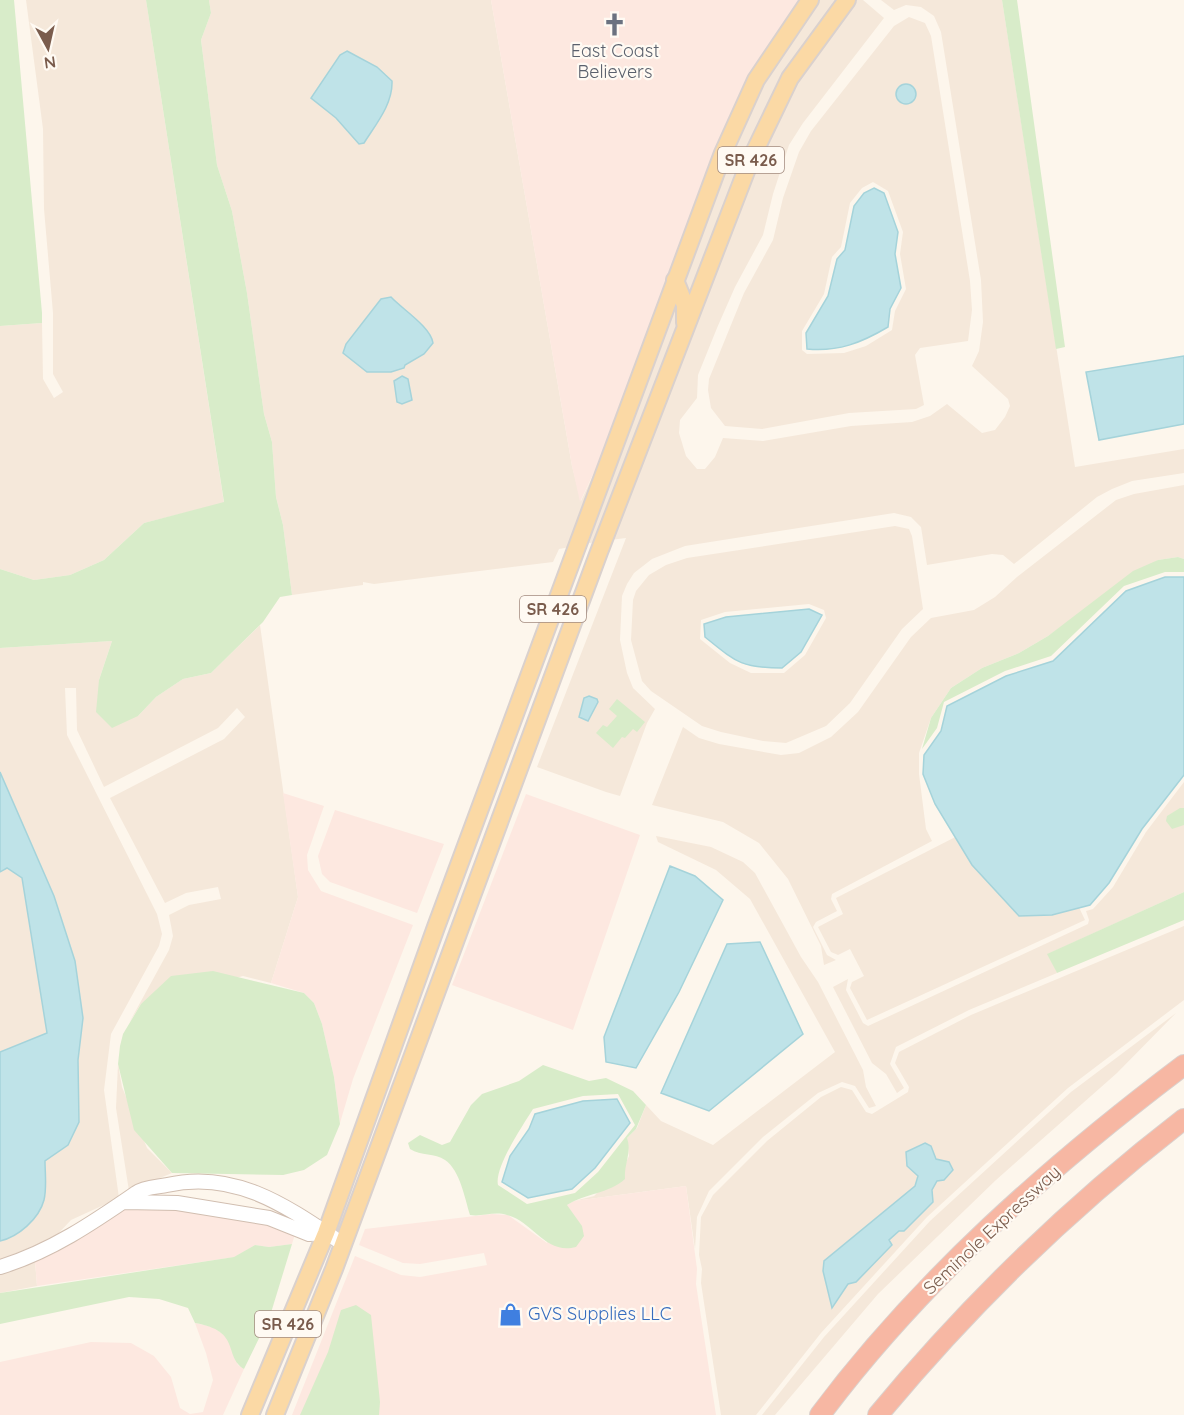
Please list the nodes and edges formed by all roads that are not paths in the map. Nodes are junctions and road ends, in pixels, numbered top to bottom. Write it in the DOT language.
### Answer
graph roads {
  1 [pos="810,0"];
  2 [pos="847,0"];
  3 [pos="675,280"];
  4 [pos="684,336"];
  5 [pos="1184,1065"];
  6 [pos="1184,1119"];
  7 [pos="125,1202"];
  8 [pos="326,1233"];
  9 [pos="343,1244"];
  10 [pos="0,1267"];
  11 [pos="250,1415"];
  12 [pos="275,1415"];
  13 [pos="820,1415"];
  14 [pos="878,1415"];
  1 -- 3 [label="main road, SR 426"];
  2 -- 4 [label="main road, SR 426"];
  3 -- 4 [label="main road"];
  3 -- 8 [label="main road, SR 426"];
  4 -- 9 [label="main road, SR 426"];
  5 -- 13 [label="highway, Seminole Expressway"];
  6 -- 14 [label="highway"];
  7 -- 8 [label="street"];
  7 -- 8 [label="street"];
  7 -- 10 [label="street"];
  8 -- 9 [label="street"];
  8 -- 11 [label="main road, SR 426"];
  9 -- 12 [label="main road, SR 426"];
}
